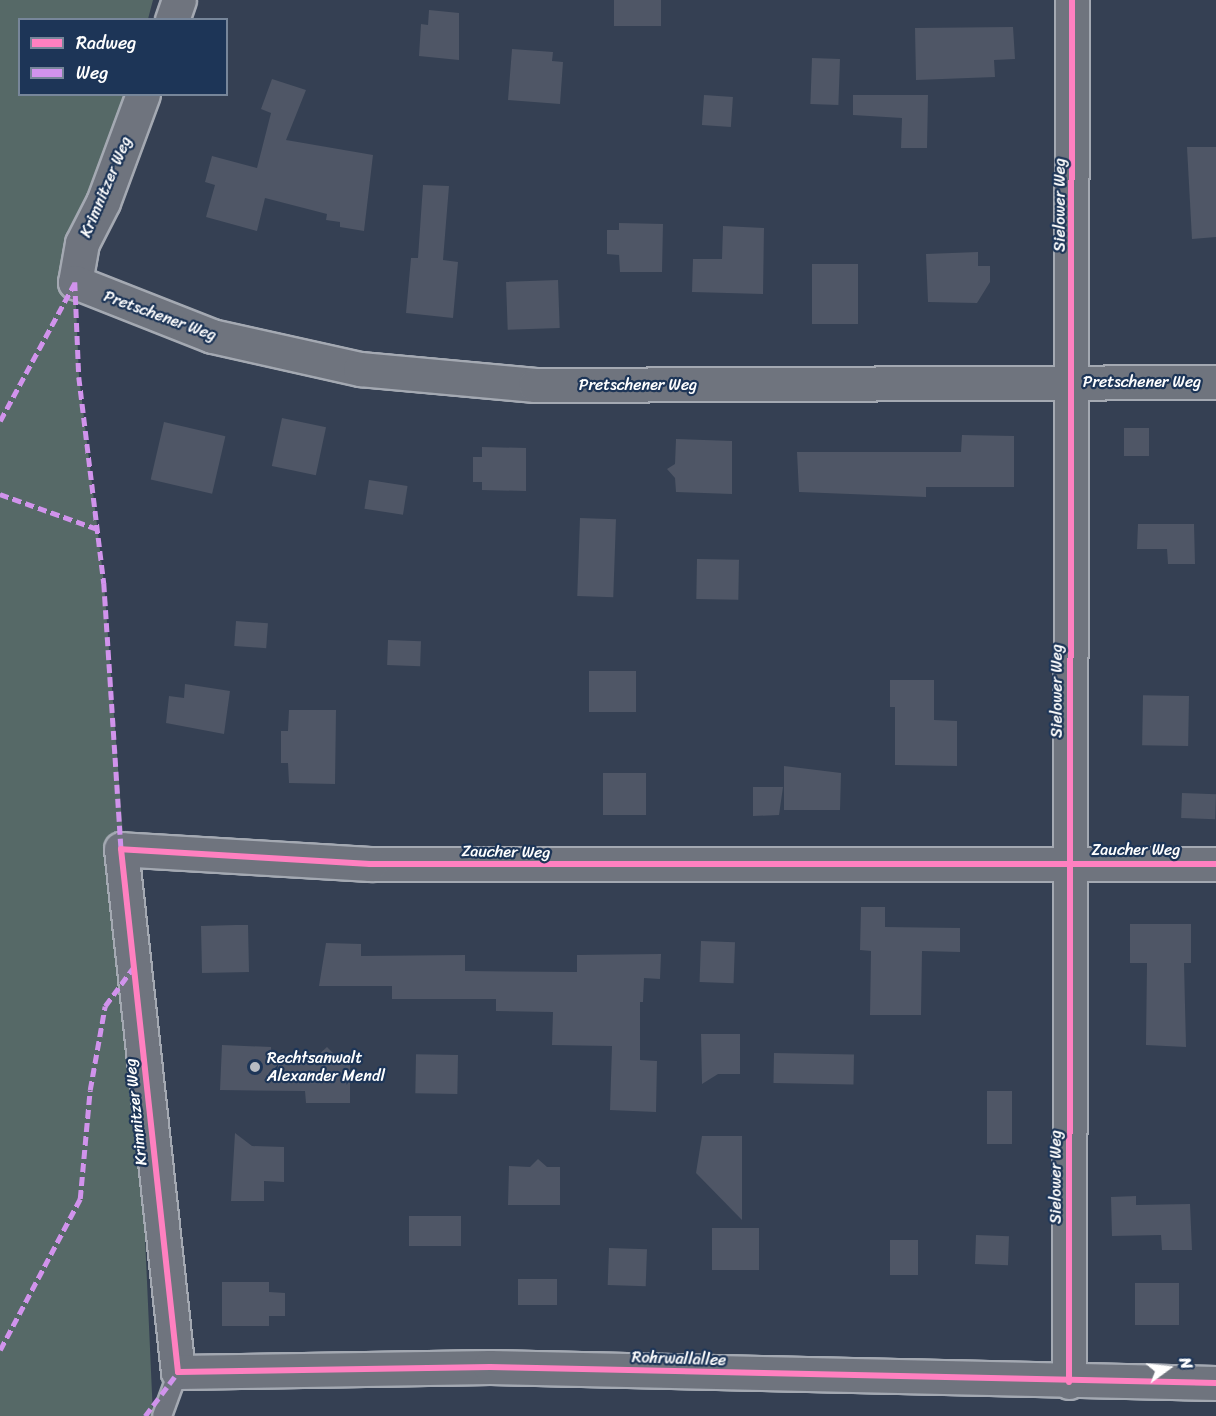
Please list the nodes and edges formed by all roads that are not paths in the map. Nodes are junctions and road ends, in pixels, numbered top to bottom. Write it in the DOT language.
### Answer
graph roads {
  1 [pos="179,0"];
  2 [pos="1072,0"];
  3 [pos="173,18"];
  4 [pos="142,96"];
  5 [pos="75,282"];
  6 [pos="1072,382"];
  7 [pos="1216,382"];
  8 [pos="121,849"];
  9 [pos="1070,863"];
  10 [pos="1216,864"];
  11 [pos="178,1372"];
  12 [pos="1069,1382"];
  13 [pos="1216,1383"];
  14 [pos="162,1416"];
  1 -- 3 [label="street"];
  2 -- 6 [label="street, Sielower Weg"];
  4 -- 5 [label="street, Krimnitzer Weg"];
  5 -- 6 [label="street, Pretschener Weg"];
  6 -- 7 [label="street, Pretschener Weg"];
  6 -- 9 [label="street, Sielower Weg"];
  8 -- 9 [label="street, Zaucher Weg"];
  8 -- 11 [label="street, Krimnitzer Weg"];
  9 -- 10 [label="street, Zaucher Weg"];
  9 -- 12 [label="street, Sielower Weg"];
  11 -- 12 [label="street, Rohrwallallee"];
  11 -- 14 [label="lane, Krimnitzer Weg"];
  12 -- 13 [label="street, Rohrwallallee"];
}
